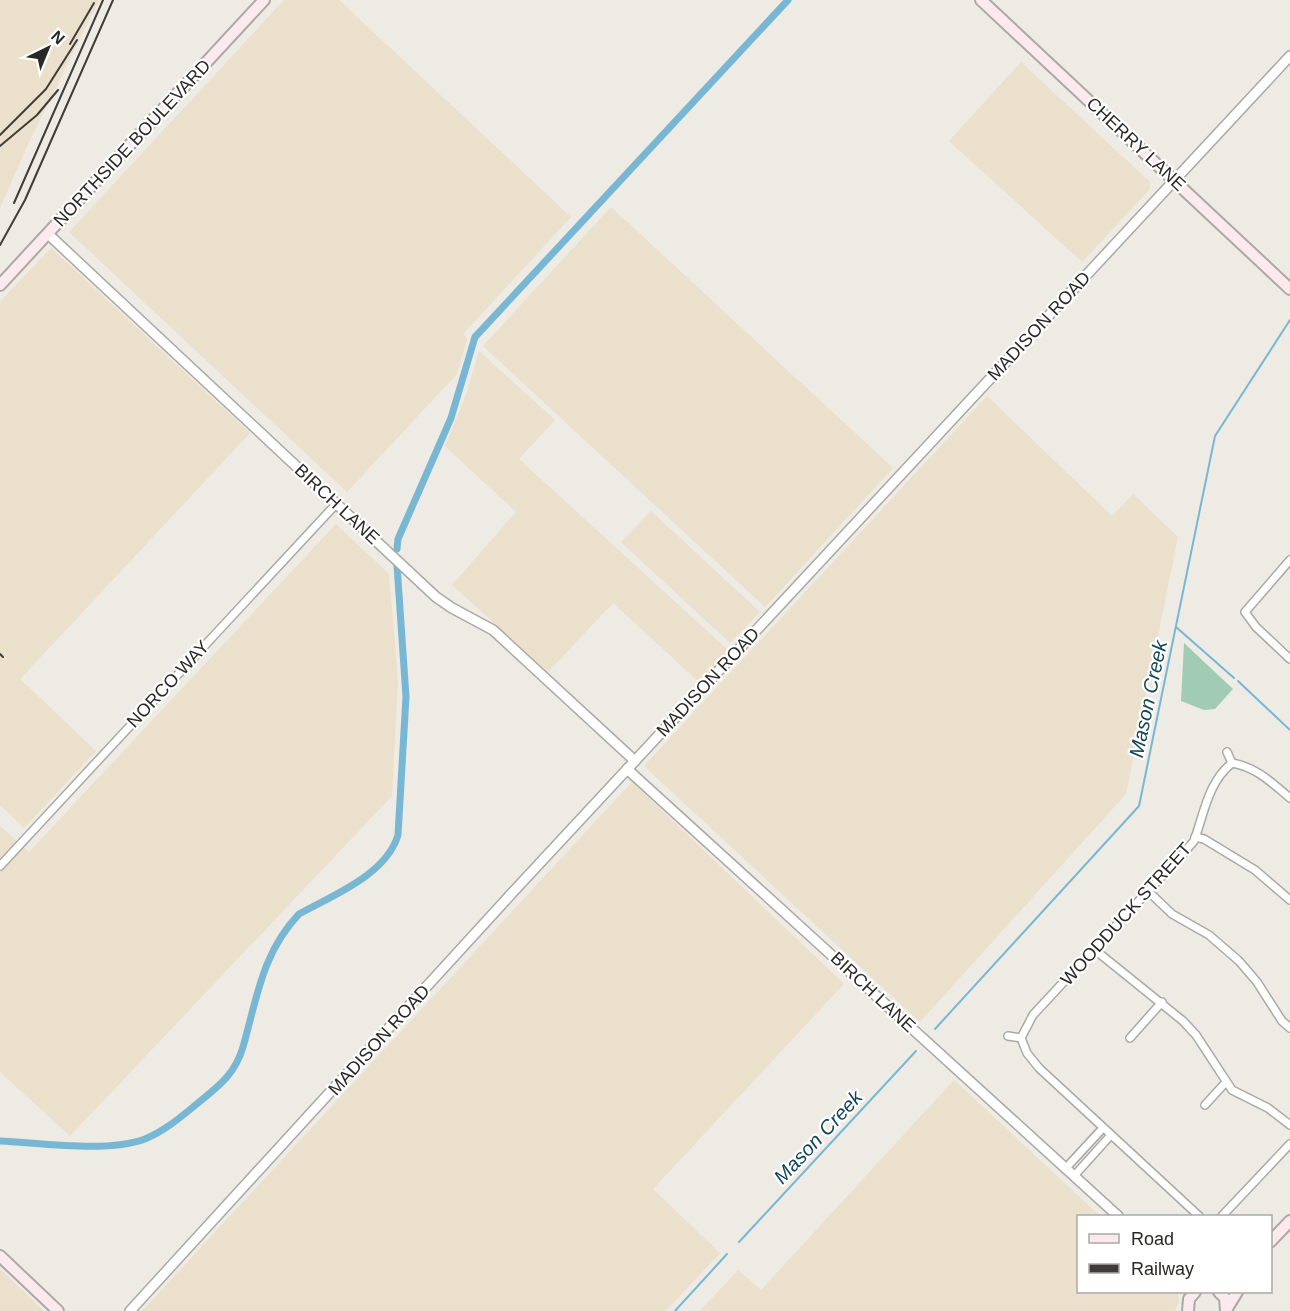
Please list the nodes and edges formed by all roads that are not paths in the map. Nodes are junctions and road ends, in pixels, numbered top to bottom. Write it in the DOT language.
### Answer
graph roads {
  1 [pos="264,0"];
  2 [pos="981,0"];
  3 [pos="1290,56"];
  4 [pos="1175,180"];
  5 [pos="48,234"];
  6 [pos="0,285"];
  7 [pos="1290,289"];
  8 [pos="337,503"];
  9 [pos="1290,561"];
  10 [pos="1290,659"];
  11 [pos="1227,752"];
  12 [pos="635,761"];
  13 [pos="1232,763"];
  14 [pos="627,769"];
  15 [pos="1290,798"];
  16 [pos="1195,837"];
  17 [pos="0,866"];
  18 [pos="1149,892"];
  19 [pos="1290,900"];
  20 [pos="1095,950"];
  21 [pos="1162,1002"];
  22 [pos="1290,1028"];
  23 [pos="1008,1036"];
  24 [pos="1021,1038"];
  25 [pos="1130,1038"];
  26 [pos="1226,1082"];
  27 [pos="1205,1105"];
  28 [pos="1290,1125"];
  29 [pos="1102,1129"];
  30 [pos="1110,1136"];
  31 [pos="1290,1144"];
  32 [pos="1066,1168"];
  33 [pos="1074,1176"];
  34 [pos="1117,1215"];
  35 [pos="1198,1215"];
  36 [pos="1223,1215"];
  37 [pos="1290,1221"];
  38 [pos="1272,1240"];
  39 [pos="0,1256"];
  40 [pos="1221,1293"];
  41 [pos="1236,1293"];
  42 [pos="58,1311"];
  43 [pos="130,1311"];
  44 [pos="1226,1311"];
  1 -- 5 [label="main road, NORTHSIDE BOULEVARD"];
  2 -- 4 [label="main road, CHERRY LANE"];
  3 -- 4 [label="street, MADISON ROAD"];
  4 -- 7 [label="main road, CHERRY LANE"];
  4 -- 12 [label="street, MADISON ROAD"];
  5 -- 6 [label="main road, NORTHSIDE BOULEVARD"];
  5 -- 8 [label="street, BIRCH LANE"];
  8 -- 12 [label="street, BIRCH LANE"];
  8 -- 17 [label="street, NORCO WAY"];
  9 -- 10 [label="street"];
  11 -- 13 [label="street"];
  12 -- 14 [label="street, MADISON ROAD"];
  13 -- 15 [label="street"];
  13 -- 16 [label="street, WOODDUCK STREET"];
  14 -- 32 [label="street, BIRCH LANE"];
  14 -- 43 [label="street, MADISON ROAD"];
  16 -- 18 [label="street, WOODDUCK STREET"];
  16 -- 19 [label="street"];
  18 -- 20 [label="street, WOODDUCK STREET"];
  18 -- 22 [label="street"];
  20 -- 21 [label="street"];
  20 -- 24 [label="street, WOODDUCK STREET"];
  21 -- 25 [label="street"];
  21 -- 26 [label="street"];
  23 -- 24 [label="street"];
  24 -- 29 [label="street"];
  26 -- 27 [label="street"];
  26 -- 28 [label="street"];
  29 -- 30 [label="street"];
  29 -- 32 [label="street"];
  30 -- 33 [label="street"];
  30 -- 35 [label="street"];
  31 -- 36 [label="street"];
  32 -- 33 [label="street, BIRCH LANE"];
  33 -- 34 [label="street, BIRCH LANE"];
  37 -- 38 [label="main road"];
  39 -- 42 [label="main road"];
  40 -- 44 [label="main road"];
  41 -- 44 [label="main road"];
}
